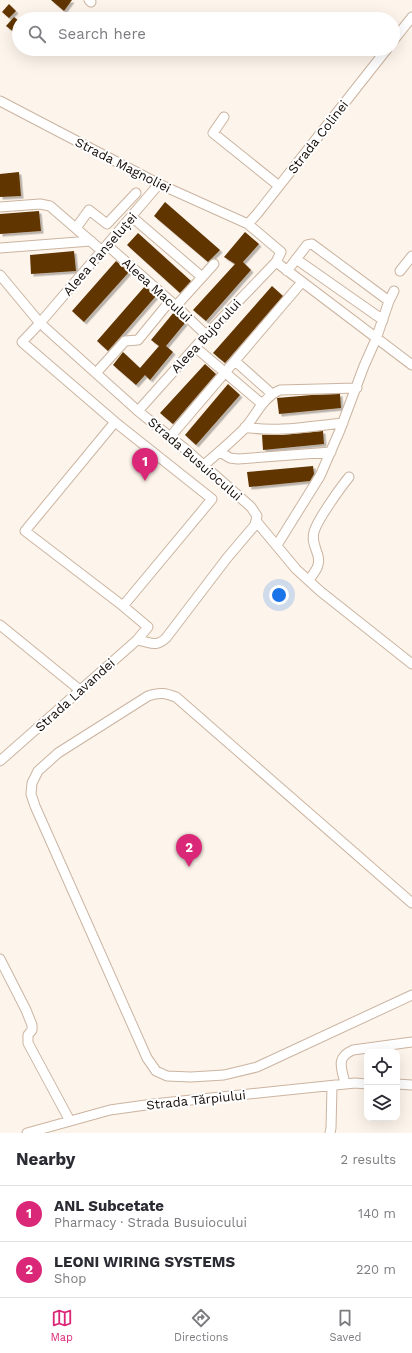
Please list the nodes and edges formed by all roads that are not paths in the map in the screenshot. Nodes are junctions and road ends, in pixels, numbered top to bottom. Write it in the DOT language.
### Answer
graph roads {
  1 [pos="412,17"];
  2 [pos="400,32"];
  3 [pos="381,56"];
  4 [pos="0,101"];
  5 [pos="224,117"];
  6 [pos="159,184"];
  7 [pos="279,186"];
  8 [pos="136,193"];
  9 [pos="0,207"];
  10 [pos="132,217"];
  11 [pos="248,224"];
  12 [pos="76,228"];
  13 [pos="91,241"];
  14 [pos="0,248"];
  15 [pos="105,248"];
  16 [pos="412,256"];
  17 [pos="296,259"];
  18 [pos="276,262"];
  19 [pos="214,264"];
  20 [pos="287,271"];
  21 [pos="400,271"];
  22 [pos="0,274"];
  23 [pos="202,277"];
  24 [pos="302,282"];
  25 [pos="394,291"];
  26 [pos="388,300"];
  27 [pos="173,304"];
  28 [pos="383,320"];
  29 [pos="40,324"];
  30 [pos="206,335"];
  31 [pos="376,339"];
  32 [pos="195,347"];
  33 [pos="235,360"];
  34 [pos="412,365"];
  35 [pos="225,372"];
  36 [pos="96,373"];
  37 [pos="357,388"];
  38 [pos="272,394"];
  39 [pos="262,404"];
  40 [pos="138,410"];
  41 [pos="115,422"];
  42 [pos="343,423"];
  43 [pos="245,427"];
  44 [pos="170,437"];
  45 [pos="220,452"];
  46 [pos="331,452"];
  47 [pos="204,465"];
  48 [pos="349,477"];
  49 [pos="256,521"];
  50 [pos="277,545"];
  51 [pos="308,580"];
  52 [pos="123,606"];
  53 [pos="0,625"];
  54 [pos="137,640"];
  55 [pos="412,664"];
  56 [pos="81,691"];
  57 [pos="0,761"];
  58 [pos="412,903"];
  59 [pos="0,959"];
  60 [pos="412,996"];
  61 [pos="412,1042"];
  62 [pos="345,1084"];
  63 [pos="364,1084"];
  64 [pos="400,1084"];
  65 [pos="412,1084"];
  66 [pos="332,1086"];
  67 [pos="70,1121"];
  68 [pos="27,1133"];
  69 [pos="330,1133"];
  1 -- 2 [label="street"];
  3 -- 7 [label="street, Strada Colinei"];
  4 -- 6 [label="street, Strada Magnoliei"];
  5 -- 7 [label="street"];
  6 -- 10 [label="street, Aleea Panseluței"];
  6 -- 11 [label="street, Strada Magnoliei"];
  7 -- 11 [label="street, Strada Colinei"];
  8 -- 12 [label="street"];
  9 -- 12 [label="street, Aleea Macului"];
  10 -- 15 [label="street, Aleea Panseluței"];
  10 -- 23 [label="street"];
  11 -- 18 [label="street, Strada Magnoliei"];
  12 -- 13 [label="street, Aleea Macului"];
  13 -- 14 [label="street"];
  13 -- 15 [label="street, Aleea Macului"];
  15 -- 27 [label="street, Aleea Macului"];
  15 -- 29 [label="street, Aleea Panseluței"];
  16 -- 21 [label="street"];
  17 -- 20 [label="street"];
  17 -- 26 [label="street"];
  17 -- 28 [label="street"];
  18 -- 20 [label="street"];
  18 -- 30 [label="street, Aleea Bujorului"];
  19 -- 23 [label="street"];
  20 -- 24 [label="street"];
  22 -- 29 [label="street, Strada Busuiocului"];
  23 -- 27 [label="street"];
  24 -- 31 [label="street"];
  24 -- 33 [label="street"];
  25 -- 26 [label="street"];
  26 -- 28 [label="street"];
  27 -- 30 [label="street, Aleea Macului"];
  27 -- 36 [label="street"];
  28 -- 31 [label="street"];
  29 -- 36 [label="street, Strada Busuiocului"];
  29 -- 41 [label="street, Aleea Panseluței"];
  30 -- 32 [label="street, Aleea Bujorului"];
  31 -- 34 [label="street"];
  31 -- 37 [label="street"];
  32 -- 35 [label="street"];
  32 -- 40 [label="street, Aleea Bujorului"];
  33 -- 35 [label="street"];
  33 -- 38 [label="street"];
  35 -- 39 [label="street"];
  35 -- 44 [label="street"];
  36 -- 40 [label="street, Strada Busuiocului"];
  37 -- 38 [label="street"];
  37 -- 42 [label="street"];
  38 -- 39 [label="street"];
  39 -- 43 [label="street"];
  40 -- 44 [label="street, Strada Busuiocului"];
  41 -- 52 [label="street"];
  41 -- 52 [label="street"];
  42 -- 43 [label="street"];
  42 -- 46 [label="street"];
  43 -- 45 [label="street"];
  44 -- 47 [label="street, Strada Busuiocului"];
  45 -- 46 [label="street"];
  45 -- 47 [label="street"];
  46 -- 50 [label="street"];
  47 -- 49 [label="street, Strada Busuiocului"];
  48 -- 51 [label="street"];
  49 -- 50 [label="street, Strada Busuiocului"];
  49 -- 54 [label="street"];
  50 -- 51 [label="street, Strada Busuiocului"];
  51 -- 55 [label="street, Strada Busuiocului"];
  52 -- 54 [label="street, Strada Lavandei"];
  53 -- 56 [label="street"];
  54 -- 56 [label="street, Strada Lavandei"];
  56 -- 57 [label="street, Strada Lavandei"];
  58 -- 60 [label="street"];
  59 -- 67 [label="street"];
  61 -- 62 [label="street"];
  62 -- 63 [label="street, Strada Tărpiului"];
  62 -- 66 [label="street, Strada Tărpiului"];
  64 -- 65 [label="street"];
  66 -- 67 [label="street, Strada Tărpiului"];
  66 -- 69 [label="street"];
  67 -- 68 [label="street, Strada Tărpiului"];
}
